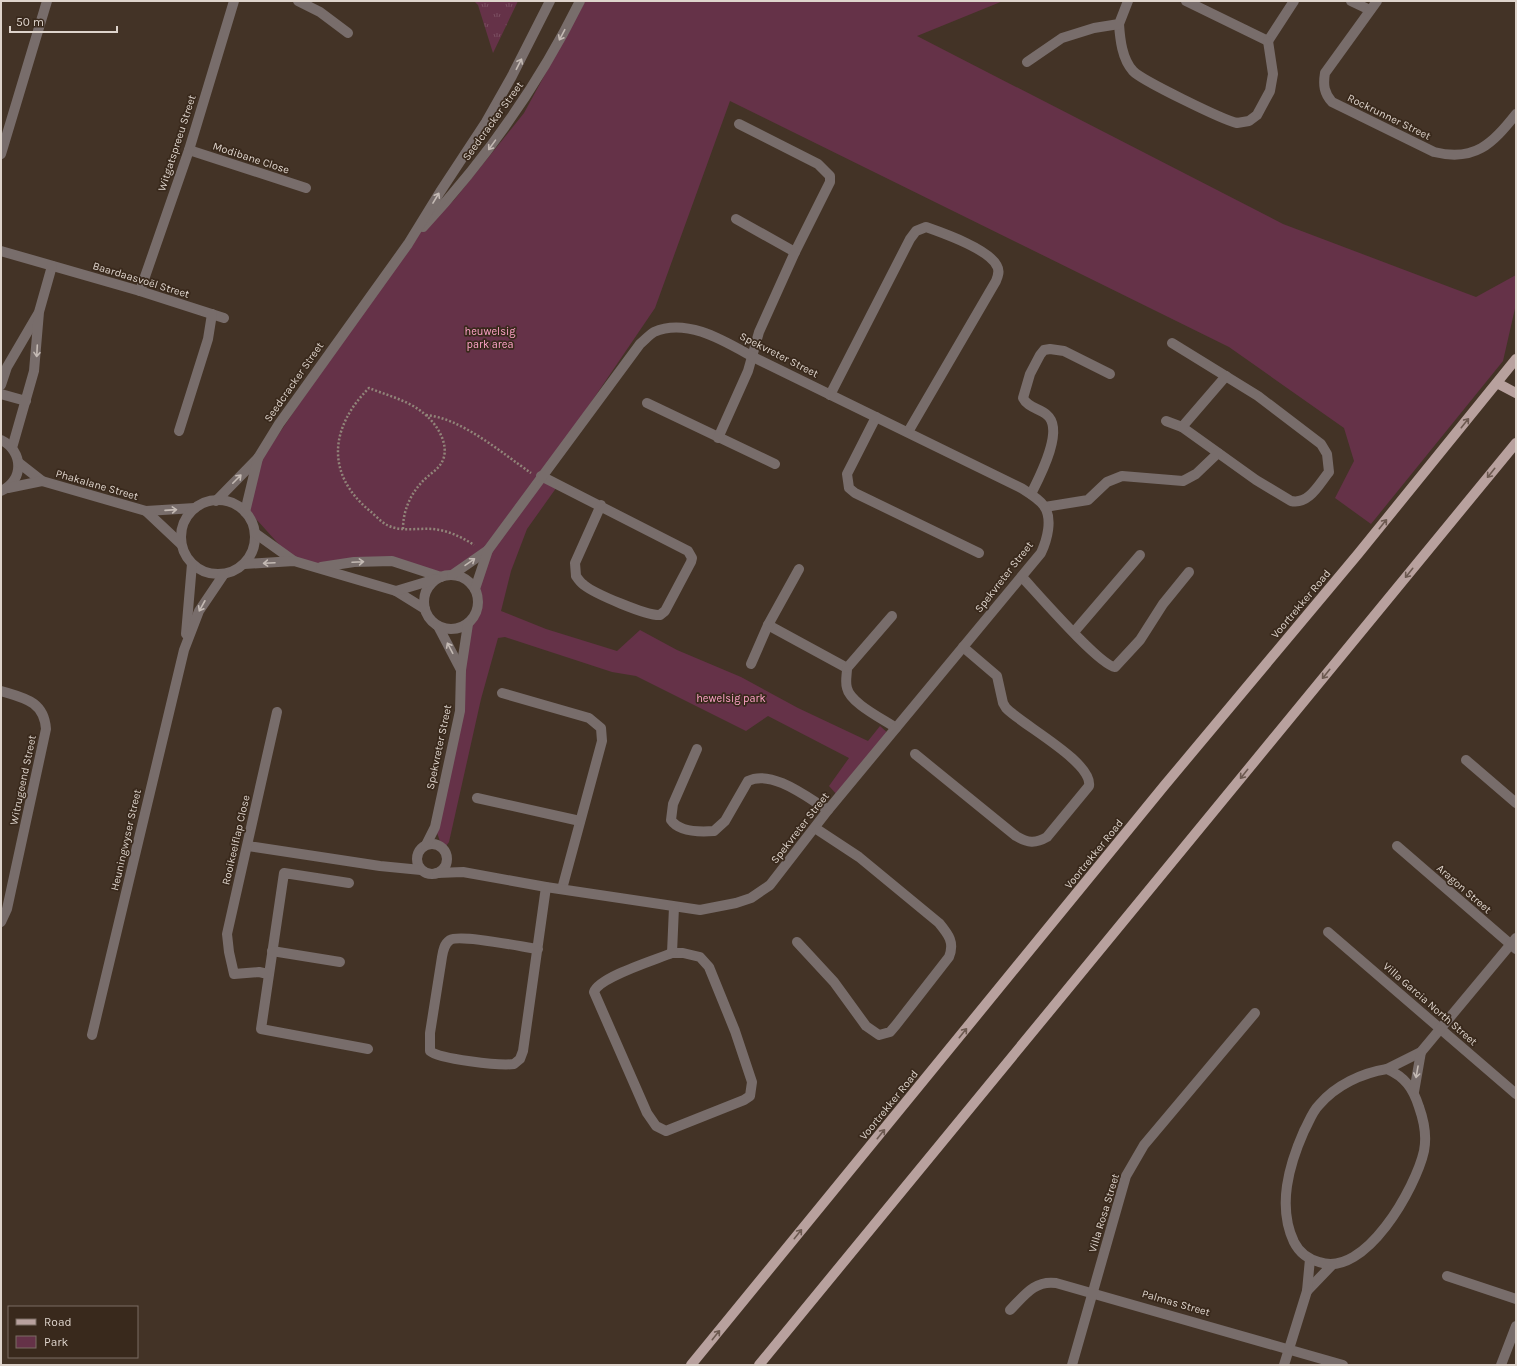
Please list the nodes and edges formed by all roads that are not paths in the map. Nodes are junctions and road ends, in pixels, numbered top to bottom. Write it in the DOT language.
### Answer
graph roads {
  1 [pos="47,1"];
  2 [pos="234,1"];
  3 [pos="298,1"];
  4 [pos="550,1"];
  5 [pos="580,1"];
  6 [pos="1128,1"];
  7 [pos="1186,1"];
  8 [pos="1294,1"];
  9 [pos="1351,1"];
  10 [pos="1377,1"];
  11 [pos="1370,10"];
  12 [pos="1119,24"];
  13 [pos="348,33"];
  14 [pos="1268,41"];
  15 [pos="1027,62"];
  16 [pos="1516,114"];
  17 [pos="739,124"];
  18 [pos="189,150"];
  19 [pos="1,154"];
  20 [pos="306,188"];
  21 [pos="736,219"];
  22 [pos="408,244"];
  23 [pos="1,251"];
  24 [pos="795,252"];
  25 [pos="52,266"];
  26 [pos="140,291"];
  27 [pos="39,312"];
  28 [pos="212,314"];
  29 [pos="224,318"];
  30 [pos="1172,343"];
  31 [pos="753,358"];
  32 [pos="1516,359"];
  33 [pos="1110,374"];
  34 [pos="1226,376"];
  35 [pos="1497,383"];
  36 [pos="1,384"];
  37 [pos="1516,393"];
  38 [pos="1,394"];
  39 [pos="830,395"];
  40 [pos="26,401"];
  41 [pos="646,403"];
  42 [pos="876,417"];
  43 [pos="1166,421"];
  44 [pos="1182,427"];
  45 [pos="179,431"];
  46 [pos="908,432"];
  47 [pos="718,438"];
  48 [pos="1,440"];
  49 [pos="1516,443"];
  50 [pos="12,448"];
  51 [pos="1218,453"];
  52 [pos="258,458"];
  53 [pos="19,463"];
  54 [pos="776,464"];
  55 [pos="540,478"];
  56 [pos="42,481"];
  57 [pos="4,490"];
  58 [pos="1031,494"];
  59 [pos="216,500"];
  60 [pos="601,505"];
  61 [pos="1045,507"];
  62 [pos="195,508"];
  63 [pos="146,511"];
  64 [pos="246,512"];
  65 [pos="255,533"];
  66 [pos="181,544"];
  67 [pos="488,550"];
  68 [pos="979,553"];
  69 [pos="1140,555"];
  70 [pos="294,561"];
  71 [pos="192,564"];
  72 [pos="244,564"];
  73 [pos="320,568"];
  74 [pos="799,568"];
  75 [pos="1188,572"];
  76 [pos="224,574"];
  77 [pos="452,575"];
  78 [pos="1022,577"];
  79 [pos="439,578"];
  80 [pos="396,590"];
  81 [pos="475,590"];
  82 [pos="425,609"];
  83 [pos="892,616"];
  84 [pos="468,624"];
  85 [pos="768,625"];
  86 [pos="438,626"];
  87 [pos="1074,632"];
  88 [pos="963,647"];
  89 [pos="184,650"];
  90 [pos="751,664"];
  91 [pos="847,668"];
  92 [pos="461,670"];
  93 [pos="1,691"];
  94 [pos="502,693"];
  95 [pos="277,712"];
  96 [pos="896,728"];
  97 [pos="697,749"];
  98 [pos="915,754"];
  99 [pos="1466,760"];
  100 [pos="477,798"];
  101 [pos="1516,803"];
  102 [pos="828,810"];
  103 [pos="580,821"];
  104 [pos="435,827"];
  105 [pos="815,828"];
  106 [pos="426,845"];
  107 [pos="248,846"];
  108 [pos="439,846"];
  109 [pos="1397,846"];
  110 [pos="417,855"];
  111 [pos="446,861"];
  112 [pos="398,868"];
  113 [pos="421,870"];
  114 [pos="463,872"];
  115 [pos="437,873"];
  116 [pos="349,883"];
  117 [pos="546,887"];
  118 [pos="562,889"];
  119 [pos="674,907"];
  120 [pos="1,922"];
  121 [pos="1328,932"];
  122 [pos="796,942"];
  123 [pos="1514,944"];
  124 [pos="538,949"];
  125 [pos="272,951"];
  126 [pos="672,953"];
  127 [pos="340,962"];
  128 [pos="268,974"];
  129 [pos="1255,1013"];
  130 [pos="1440,1029"];
  131 [pos="92,1035"];
  132 [pos="368,1049"];
  133 [pos="1421,1052"];
  134 [pos="1387,1069"];
  135 [pos="1414,1092"];
  136 [pos="1516,1094"];
  137 [pos="1310,1259"];
  138 [pos="1332,1265"];
  139 [pos="1447,1276"];
  140 [pos="1307,1291"];
  141 [pos="1093,1292"];
  142 [pos="1516,1299"];
  143 [pos="1010,1310"];
  144 [pos="1516,1326"];
  145 [pos="780,1339"];
  146 [pos="1289,1348"];
  147 [pos="691,1365"];
  148 [pos="759,1365"];
  149 [pos="763,1365"];
  150 [pos="1072,1365"];
  151 [pos="1284,1365"];
  152 [pos="1343,1365"];
  153 [pos="1501,1365"];
  1 -- 19 [label="street"];
  2 -- 18 [label="street, Witgatspreeu Street"];
  3 -- 13 [label="street"];
  22 -- 4 [label="street, Seedcracker Street, one-way"];
  5 -- 22 [label="street, Seedcracker Street, one-way"];
  6 -- 12 [label="street"];
  7 -- 14 [label="street"];
  8 -- 14 [label="street"];
  9 -- 11 [label="street"];
  10 -- 11 [label="street, Rockrunner Street"];
  11 -- 16 [label="street, Rockrunner Street"];
  12 -- 14 [label="street"];
  12 -- 15 [label="street"];
  17 -- 24 [label="street"];
  18 -- 20 [label="street, Modibane Close"];
  18 -- 26 [label="street, Witgatspreeu Street"];
  21 -- 24 [label="street"];
  22 -- 52 [label="street, Seedcracker Street"];
  23 -- 25 [label="street"];
  24 -- 31 [label="street"];
  25 -- 26 [label="street, Baardaasvoël Street"];
  25 -- 27 [label="street"];
  26 -- 28 [label="street, Baardaasvoël Street"];
  27 -- 36 [label="street"];
  27 -- 40 [label="street, one-way"];
  28 -- 29 [label="street, Baardaasvoël Street"];
  28 -- 45 [label="street"];
  30 -- 34 [label="street"];
  31 -- 39 [label="street, Spekvreter Street"];
  31 -- 47 [label="street"];
  31 -- 55 [label="street, Spekvreter Street"];
  32 -- 35 [label="main road, Voortrekker Road"];
  33 -- 58 [label="street"];
  34 -- 44 [label="street"];
  34 -- 51 [label="street"];
  35 -- 37 [label="main road"];
  147 -- 35 [label="main road, Voortrekker Road, one-way"];
  38 -- 40 [label="street"];
  39 -- 42 [label="street, Spekvreter Street"];
  39 -- 46 [label="street"];
  40 -- 50 [label="street"];
  41 -- 47 [label="street"];
  42 -- 46 [label="street, Spekvreter Street"];
  42 -- 68 [label="street"];
  43 -- 44 [label="street"];
  44 -- 51 [label="street"];
  46 -- 58 [label="street, Spekvreter Street"];
  47 -- 54 [label="street"];
  48 -- 50 [label="street"];
  49 -- 145 [label="main road, one-way"];
  50 -- 53 [label="street"];
  51 -- 61 [label="street"];
  59 -- 52 [label="street, Seedcracker Street, one-way"];
  52 -- 64 [label="street, Seedcracker Street"];
  53 -- 56 [label="street, Phakalane Street"];
  53 -- 57 [label="street"];
  55 -- 60 [label="street"];
  55 -- 67 [label="street, Spekvreter Street"];
  56 -- 57 [label="street, Phakalane Street"];
  56 -- 63 [label="street, Phakalane Street"];
  58 -- 61 [label="street, Spekvreter Street"];
  59 -- 62 [label="street"];
  59 -- 64 [label="street"];
  60 -- 60 [label="street"];
  61 -- 78 [label="street, Spekvreter Street"];
  63 -- 62 [label="street, Phakalane Street, one-way"];
  62 -- 66 [label="street"];
  63 -- 66 [label="street, Phakalane Street"];
  64 -- 65 [label="street"];
  65 -- 70 [label="street"];
  65 -- 72 [label="street"];
  66 -- 71 [label="street"];
  77 -- 67 [label="street, Spekvreter Street, one-way"];
  67 -- 81 [label="street, Spekvreter Street"];
  69 -- 87 [label="street"];
  70 -- 72 [label="street, one-way"];
  70 -- 73 [label="street"];
  71 -- 76 [label="street"];
  71 -- 89 [label="street, Heuningwyser Street"];
  72 -- 76 [label="street"];
  73 -- 79 [label="street, one-way"];
  73 -- 80 [label="street"];
  74 -- 85 [label="street"];
  75 -- 87 [label="street"];
  76 -- 89 [label="street, Heuningwyser Street, one-way"];
  77 -- 79 [label="street"];
  77 -- 81 [label="street"];
  78 -- 87 [label="street"];
  78 -- 88 [label="street, Spekvreter Street"];
  79 -- 80 [label="street"];
  79 -- 82 [label="street"];
  80 -- 82 [label="street"];
  81 -- 84 [label="street"];
  82 -- 86 [label="street"];
  83 -- 91 [label="street"];
  84 -- 86 [label="street"];
  84 -- 92 [label="street, Spekvreter Street"];
  85 -- 90 [label="street"];
  85 -- 91 [label="street"];
  92 -- 86 [label="street, Spekvreter Street, one-way"];
  88 -- 96 [label="street, Spekvreter Street"];
  88 -- 98 [label="street"];
  89 -- 131 [label="street, Heuningwyser Street"];
  91 -- 96 [label="street"];
  92 -- 104 [label="street, Spekvreter Street"];
  93 -- 120 [label="street, Witrugeend Street"];
  94 -- 103 [label="street"];
  95 -- 107 [label="street, Rooikeelflap Close"];
  96 -- 102 [label="street, Spekvreter Street"];
  97 -- 102 [label="street"];
  99 -- 101 [label="street"];
  100 -- 103 [label="street"];
  102 -- 105 [label="street, Spekvreter Street"];
  103 -- 118 [label="street"];
  104 -- 106 [label="street, Spekvreter Street"];
  104 -- 108 [label="street, Spekvreter Street"];
  105 -- 119 [label="street, Spekvreter Street"];
  105 -- 122 [label="street"];
  106 -- 108 [label="street"];
  106 -- 110 [label="street"];
  107 -- 112 [label="street"];
  107 -- 128 [label="street, Rooikeelflap Close"];
  108 -- 111 [label="street"];
  109 -- 123 [label="street, Aragon Street"];
  110 -- 112 [label="street"];
  110 -- 113 [label="street"];
  111 -- 114 [label="street, Spekvreter Street"];
  111 -- 115 [label="street"];
  112 -- 113 [label="street"];
  113 -- 115 [label="street"];
  114 -- 115 [label="street, Spekvreter Street"];
  114 -- 117 [label="street, Spekvreter Street"];
  116 -- 125 [label="street"];
  117 -- 118 [label="street, Spekvreter Street"];
  117 -- 124 [label="street"];
  118 -- 119 [label="street, Spekvreter Street"];
  119 -- 126 [label="street"];
  121 -- 130 [label="street, Villa Garcia North Street"];
  123 -- 130 [label="street"];
  124 -- 124 [label="street"];
  125 -- 127 [label="street"];
  125 -- 128 [label="street"];
  126 -- 126 [label="street"];
  128 -- 132 [label="street"];
  129 -- 141 [label="street, Villa Rosa Street"];
  130 -- 133 [label="street"];
  130 -- 136 [label="street, Villa Garcia North Street"];
  133 -- 134 [label="street"];
  133 -- 135 [label="street, one-way"];
  134 -- 135 [label="street"];
  134 -- 137 [label="street"];
  135 -- 138 [label="street"];
  137 -- 138 [label="street"];
  137 -- 140 [label="street"];
  138 -- 140 [label="street"];
  139 -- 142 [label="street"];
  140 -- 146 [label="street"];
  141 -- 143 [label="street, Palmas Street"];
  141 -- 146 [label="street, Palmas Street"];
  141 -- 150 [label="street, Villa Rosa Street"];
  144 -- 153 [label="street"];
  145 -- 148 [label="main road"];
  145 -- 149 [label="main road"];
  146 -- 151 [label="street"];
  146 -- 152 [label="street, Palmas Street"];
}
